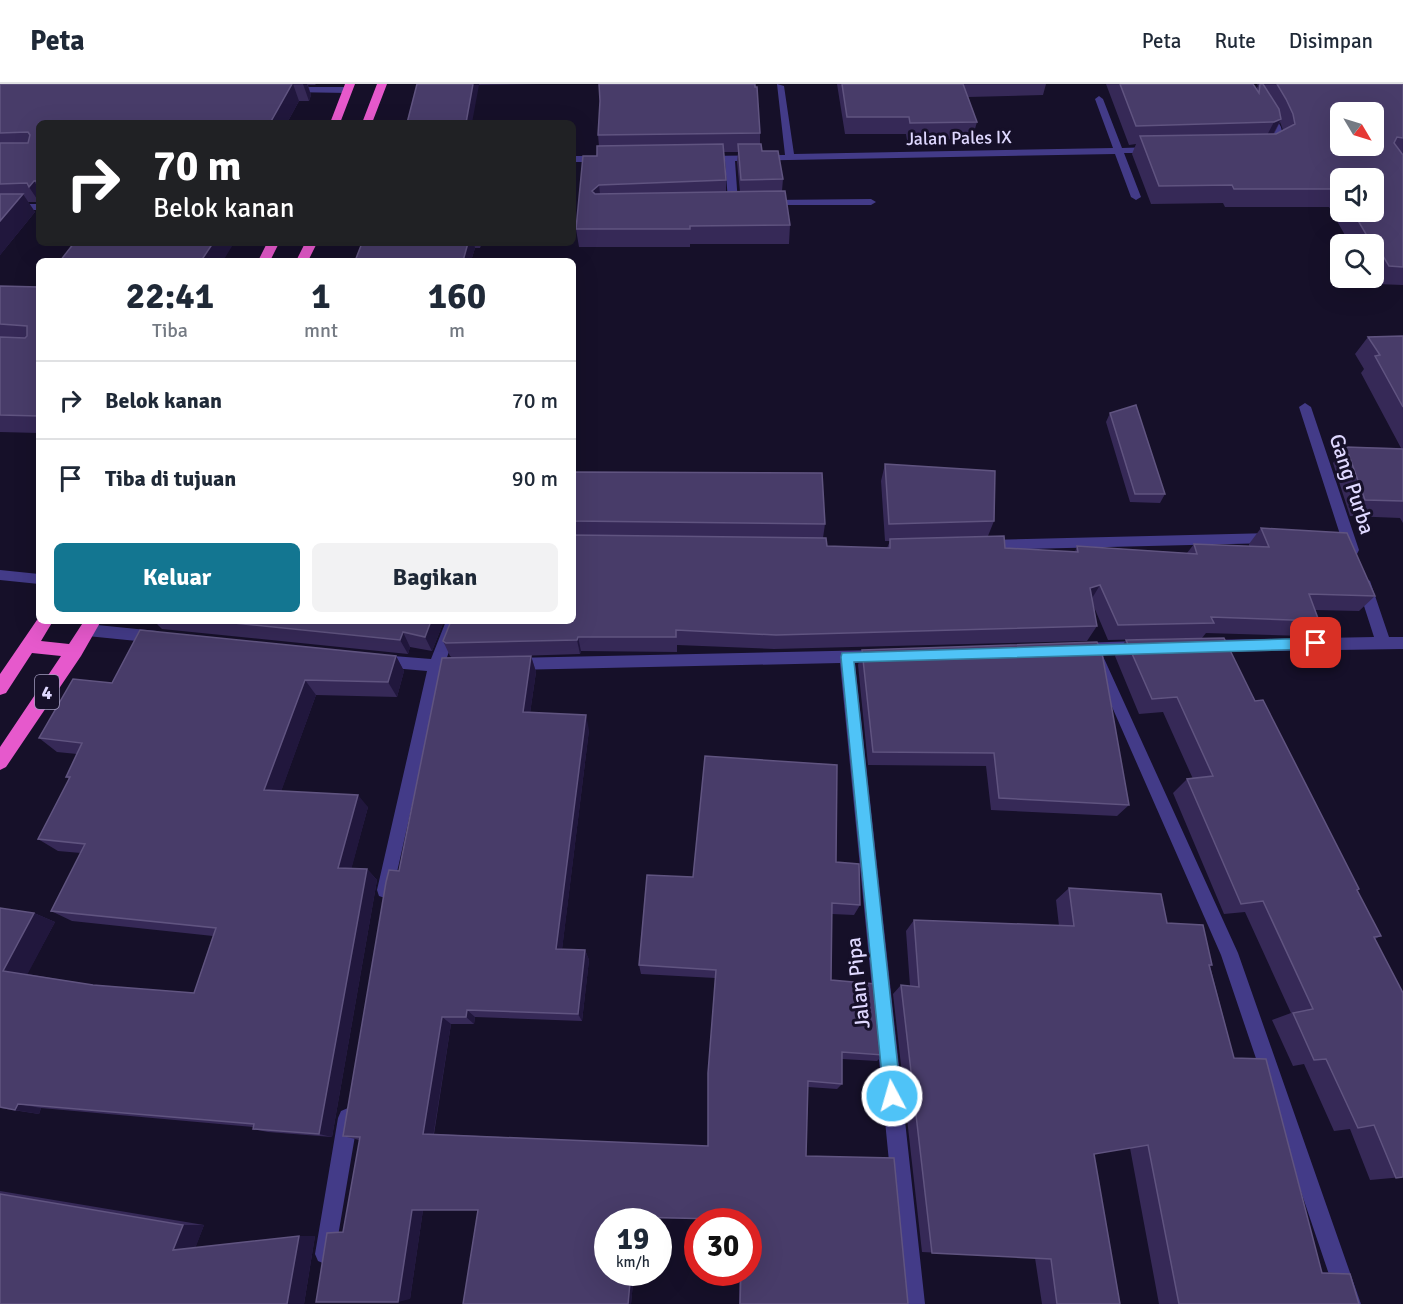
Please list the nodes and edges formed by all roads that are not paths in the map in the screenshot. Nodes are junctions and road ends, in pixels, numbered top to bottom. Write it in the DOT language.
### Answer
graph roads {
  1 [pos="382,84"];
  2 [pos="1248,84"];
  3 [pos="780,86"];
  4 [pos="349,87"];
  5 [pos="277,91"];
  6 [pos="1099,99"];
  7 [pos="336,120"];
  8 [pos="368,120"];
  9 [pos="1256,146"];
  10 [pos="1164,149"];
  11 [pos="1118,151"];
  12 [pos="790,158"];
  13 [pos="576,159"];
  14 [pos="618,159"];
  15 [pos="696,159"];
  16 [pos="730,159"];
  17 [pos="1136,197"];
  18 [pos="871,202"];
  19 [pos="732,203"];
  20 [pos="744,203"];
  21 [pos="756,203"];
  22 [pos="713,205"];
  23 [pos="0,207"];
  24 [pos="36,207"];
  25 [pos="1305,407"];
  26 [pos="1289,538"];
  27 [pos="1329,541"];
  28 [pos="1350,542"];
  29 [pos="969,546"];
  30 [pos="0,575"];
  31 [pos="36,579"];
  32 [pos="43,624"];
  33 [pos="452,624"];
  34 [pos="90,626"];
  35 [pos="169,639"];
  36 [pos="1383,642"];
  37 [pos="1403,642"];
  38 [pos="30,646"];
  39 [pos="1198,646"];
  40 [pos="1151,647"];
  41 [pos="1093,648"];
  42 [pos="1070,649"];
  43 [pos="75,651"];
  44 [pos="894,655"];
  45 [pos="847,657"];
  46 [pos="366,659"];
  47 [pos="471,665"];
  48 [pos="495,665"];
  49 [pos="436,666"];
  50 [pos="0,688"];
  51 [pos="0,762"];
  52 [pos="383,905"];
  53 [pos="350,1105"];
  54 [pos="322,1269"];
  55 [pos="914,1304"];
  56 [pos="1350,1304"];
  1 -- 8 [label="highway"];
  2 -- 9 [label="street"];
  3 -- 12 [label="street"];
  4 -- 5 [label="street"];
  4 -- 7 [label="highway"];
  6 -- 11 [label="street"];
  10 -- 11 [label="street, Jalan Pales IX"];
  11 -- 12 [label="street, Jalan Pales IX"];
  11 -- 17 [label="street"];
  12 -- 16 [label="street, Jalan Pales IX"];
  13 -- 14 [label="street"];
  15 -- 16 [label="street, Jalan Pales IX"];
  16 -- 19 [label="street"];
  18 -- 21 [label="street"];
  19 -- 20 [label="street"];
  19 -- 22 [label="street"];
  23 -- 24 [label="street"];
  25 -- 28 [label="street, Gang Purba"];
  26 -- 29 [label="street"];
  27 -- 28 [label="street"];
  28 -- 36 [label="street, Gang Purba"];
  30 -- 31 [label="street"];
  32 -- 38 [label="highway, 4"];
  33 -- 49 [label="street"];
  34 -- 35 [label="street"];
  34 -- 43 [label="highway, 4"];
  36 -- 37 [label="street"];
  36 -- 39 [label="street"];
  38 -- 43 [label="highway"];
  38 -- 50 [label="highway, 4"];
  40 -- 41 [label="street"];
  41 -- 42 [label="street"];
  41 -- 56 [label="street"];
  43 -- 51 [label="highway, 4"];
  44 -- 45 [label="street"];
  45 -- 48 [label="street"];
  45 -- 55 [label="street, Jalan Pipa"];
  46 -- 49 [label="street"];
  47 -- 49 [label="street"];
  49 -- 52 [label="street"];
  53 -- 54 [label="street"];
}
